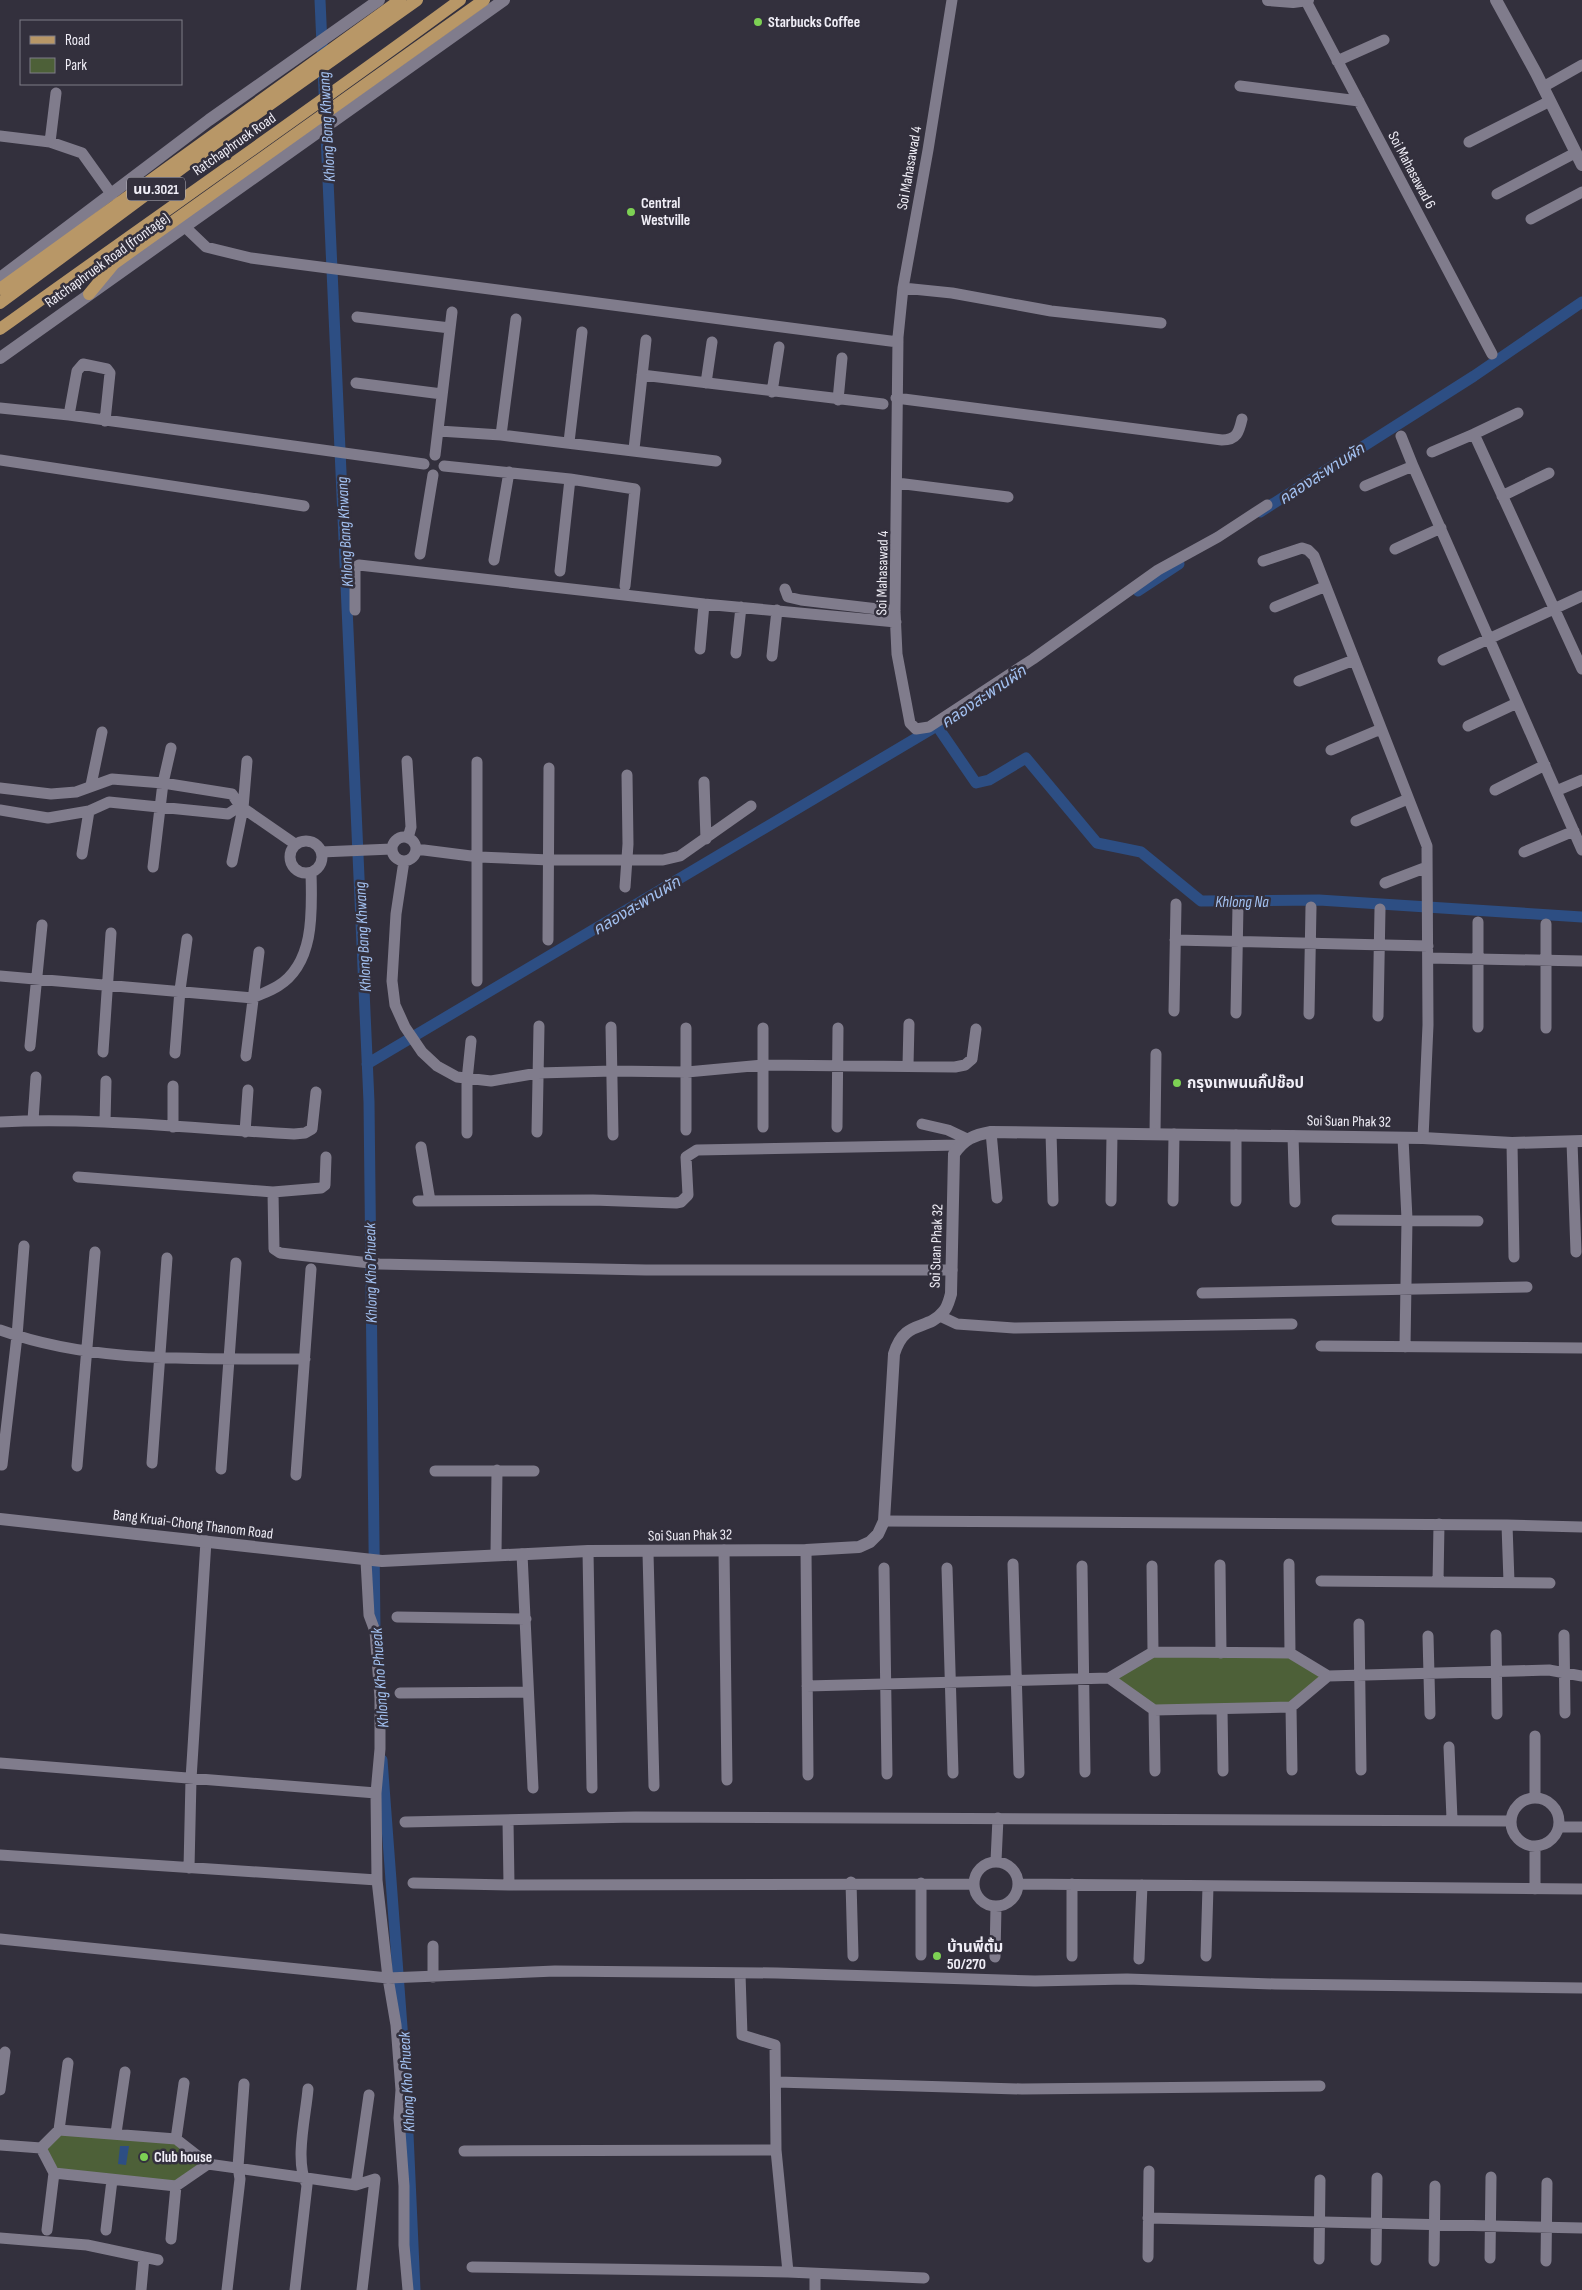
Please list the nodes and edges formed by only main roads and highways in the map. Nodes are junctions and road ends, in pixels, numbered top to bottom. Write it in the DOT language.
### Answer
graph roads {
  1 [pos="400,0"];
  2 [pos="417,0"];
  3 [pos="460,0"];
  4 [pos="484,0"];
  5 [pos="145,225"];
  6 [pos="112,265"];
  7 [pos="0,290"];
  8 [pos="89,294"];
  9 [pos="0,303"];
  10 [pos="0,329"];
  1 -- 7 [label="main road"];
  2 -- 9 [label="main road, Ratchaphruek Road / นบ.3021"];
  3 -- 5 [label="main road, Ratchaphruek Road / นบ.3021"];
  4 -- 6 [label="main road"];
  5 -- 6 [label="main road"];
  5 -- 10 [label="main road, Ratchaphruek Road / นบ.3021"];
  6 -- 8 [label="main road"];
}
